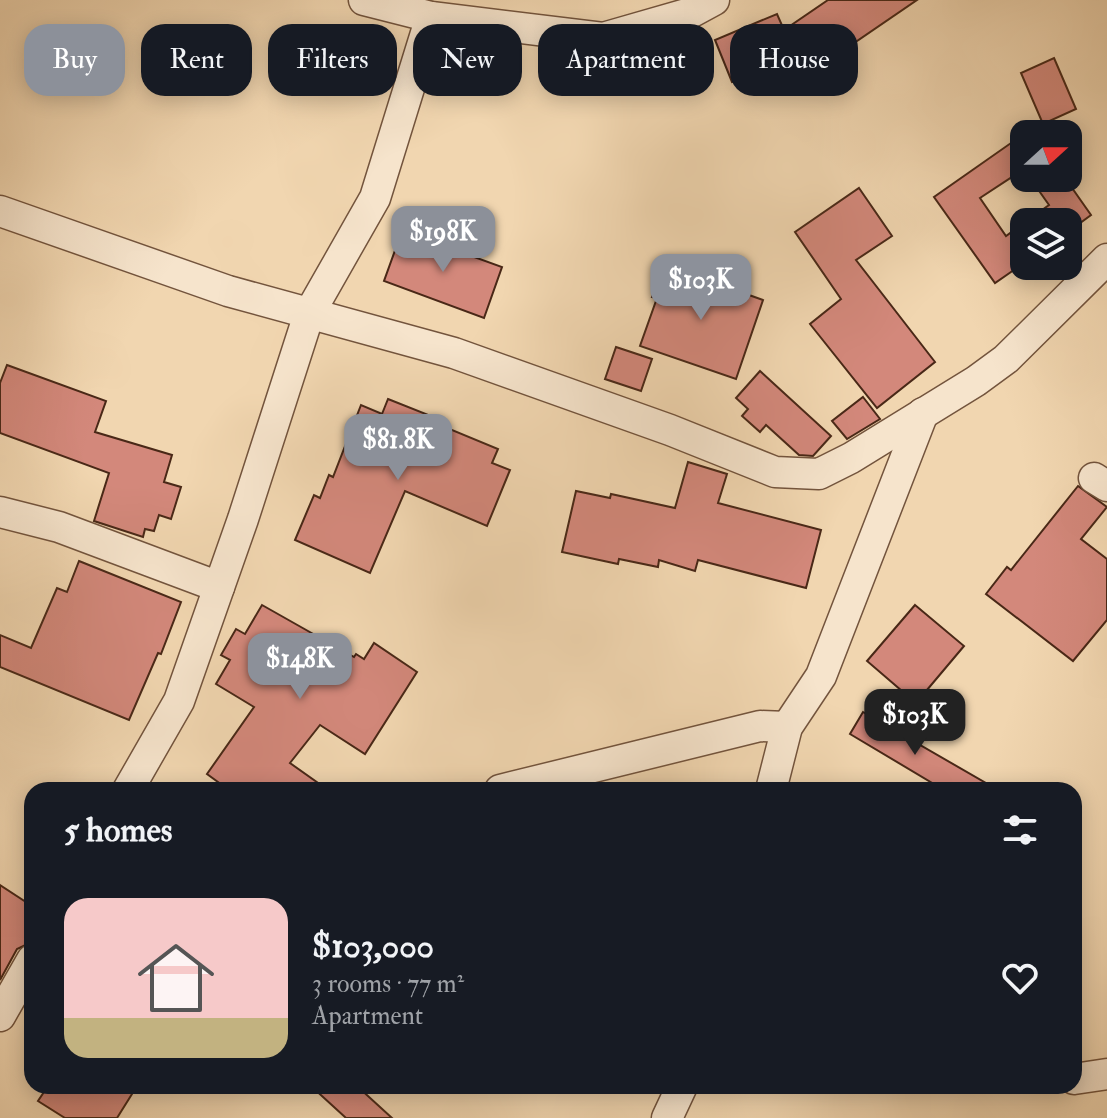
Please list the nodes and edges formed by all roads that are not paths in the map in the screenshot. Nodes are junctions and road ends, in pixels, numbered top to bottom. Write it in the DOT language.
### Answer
graph roads {
  1 [pos="364,0"];
  2 [pos="714,0"];
  3 [pos="431,17"];
  4 [pos="0,211"];
  5 [pos="1107,259"];
  6 [pos="309,314"];
  7 [pos="923,413"];
  8 [pos="0,512"];
  9 [pos="219,587"];
  10 [pos="787,727"];
  11 [pos="133,782"];
  12 [pos="532,782"];
  13 [pos="773,782"];
  14 [pos="24,974"];
  15 [pos="0,1016"];
  16 [pos="1107,1074"];
  17 [pos="1082,1078"];
  18 [pos="678,1094"];
  19 [pos="667,1118"];
  1 -- 3 [label="street"];
  2 -- 3 [label="street"];
  3 -- 6 [label="street"];
  4 -- 6 [label="street"];
  5 -- 7 [label="street"];
  6 -- 7 [label="street"];
  6 -- 9 [label="street"];
  7 -- 10 [label="street"];
  8 -- 9 [label="street"];
  9 -- 11 [label="street"];
  10 -- 12 [label="street"];
  10 -- 13 [label="street"];
  14 -- 15 [label="street"];
  16 -- 17 [label="street"];
  18 -- 19 [label="street"];
}
